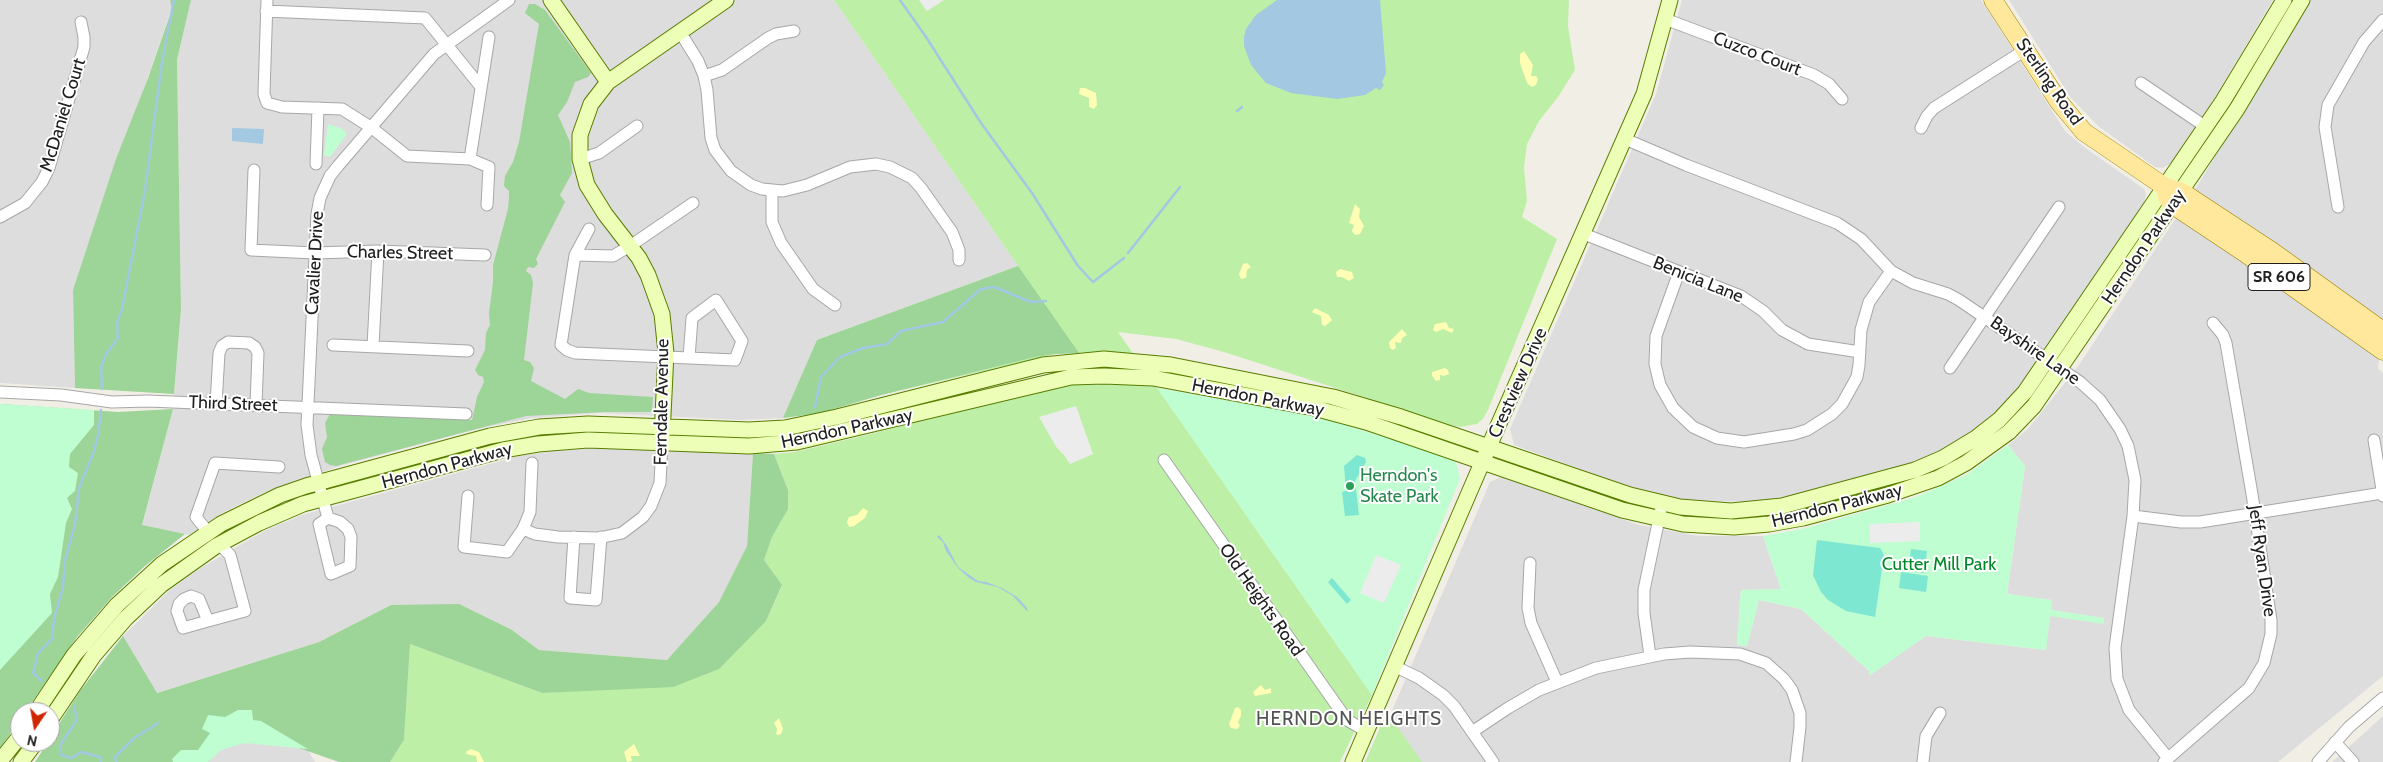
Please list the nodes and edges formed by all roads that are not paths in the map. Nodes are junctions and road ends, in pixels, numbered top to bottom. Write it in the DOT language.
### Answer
graph roads {
  1 [pos="509,0"];
  2 [pos="551,0"];
  3 [pos="726,0"];
  4 [pos="1670,0"];
  5 [pos="1994,0"];
  6 [pos="2284,0"];
  7 [pos="2302,0"];
  8 [pos="267,6"];
  9 [pos="1665,18"];
  10 [pos="2383,20"];
  11 [pos="81,22"];
  12 [pos="680,32"];
  13 [pos="794,32"];
  14 [pos="489,37"];
  15 [pos="447,44"];
  16 [pos="2025,50"];
  17 [pos="704,76"];
  18 [pos="608,82"];
  19 [pos="2141,83"];
  20 [pos="480,87"];
  21 [pos="1842,99"];
  22 [pos="318,108"];
  23 [pos="637,126"];
  24 [pos="2206,127"];
  25 [pos="372,128"];
  26 [pos="1921,128"];
  27 [pos="1626,139"];
  28 [pos="470,159"];
  29 [pos="580,159"];
  30 [pos="316,164"];
  31 [pos="254,170"];
  32 [pos="2164,187"];
  33 [pos="772,190"];
  34 [pos="2177,198"];
  35 [pos="693,203"];
  36 [pos="487,206"];
  37 [pos="2338,206"];
  38 [pos="2059,207"];
  39 [pos="0,218"];
  40 [pos="589,230"];
  41 [pos="1584,234"];
  42 [pos="630,246"];
  43 [pos="378,251"];
  44 [pos="315,253"];
  45 [pos="485,255"];
  46 [pos="575,255"];
  47 [pos="959,260"];
  48 [pos="1891,271"];
  49 [pos="1679,272"];
  50 [pos="836,304"];
  51 [pos="1985,317"];
  52 [pos="2213,323"];
  53 [pos="2383,331"];
  54 [pos="333,345"];
  55 [pos="373,346"];
  56 [pos="468,351"];
  57 [pos="2383,351"];
  58 [pos="1860,352"];
  59 [pos="666,357"];
  60 [pos="689,358"];
  61 [pos="2048,360"];
  62 [pos="1950,368"];
  63 [pos="2061,369"];
  64 [pos="0,392"];
  65 [pos="216,404"];
  66 [pos="256,405"];
  67 [pos="308,408"];
  68 [pos="466,414"];
  69 [pos="662,427"];
  70 [pos="2374,440"];
  71 [pos="662,442"];
  72 [pos="1489,448"];
  73 [pos="1164,460"];
  74 [pos="1482,462"];
  75 [pos="532,463"];
  76 [pos="280,467"];
  77 [pos="318,483"];
  78 [pos="2383,495"];
  79 [pos="468,496"];
  80 [pos="322,499"];
  81 [pos="1662,504"];
  82 [pos="2254,514"];
  83 [pos="2133,516"];
  84 [pos="328,518"];
  85 [pos="1659,520"];
  86 [pos="523,529"];
  87 [pos="208,532"];
  88 [pos="574,538"];
  89 [pos="601,538"];
  90 [pos="219,544"];
  91 [pos="1530,563"];
  92 [pos="208,621"];
  93 [pos="1650,656"];
  94 [pos="1394,666"];
  95 [pos="1557,682"];
  96 [pos="2383,698"];
  97 [pos="43,702"];
  98 [pos="60,705"];
  99 [pos="1940,713"];
  100 [pos="1366,731"];
  101 [pos="1472,732"];
  102 [pos="2334,742"];
  103 [pos="2166,760"];
  104 [pos="1353,762"];
  105 [pos="1493,762"];
  106 [pos="1796,762"];
  107 [pos="1923,762"];
  108 [pos="2318,762"];
  109 [pos="2353,762"];
  1 -- 15 [label="street, Cavalier Drive"];
  2 -- 18 [label="main road"];
  3 -- 12 [label="main road, Ferndale Avenue"];
  4 -- 9 [label="main road, Crestview Drive"];
  5 -- 16 [label="main road, Sterling Road"];
  6 -- 24 [label="main road, Herndon Parkway"];
  7 -- 34 [label="main road, Herndon Parkway"];
  8 -- 15 [label="street"];
  8 -- 22 [label="street"];
  9 -- 21 [label="street, Cuzco Court"];
  9 -- 27 [label="main road, Crestview Drive"];
  10 -- 37 [label="street"];
  11 -- 39 [label="street, McDaniel Court"];
  12 -- 17 [label="street"];
  12 -- 18 [label="main road, Ferndale Avenue"];
  13 -- 17 [label="street"];
  14 -- 20 [label="street"];
  15 -- 20 [label="street"];
  15 -- 25 [label="street, Cavalier Drive"];
  16 -- 26 [label="street"];
  16 -- 32 [label="main road, Sterling Road"];
  17 -- 33 [label="street"];
  18 -- 29 [label="main road, Ferndale Avenue"];
  19 -- 24 [label="street"];
  20 -- 28 [label="street"];
  22 -- 25 [label="street"];
  22 -- 30 [label="street"];
  23 -- 29 [label="street"];
  24 -- 32 [label="main road, Herndon Parkway"];
  25 -- 28 [label="street"];
  25 -- 44 [label="street, Cavalier Drive"];
  27 -- 41 [label="main road, Crestview Drive"];
  27 -- 48 [label="street, Bayshire Lane"];
  28 -- 36 [label="street"];
  29 -- 42 [label="main road, Ferndale Avenue"];
  31 -- 44 [label="street, Charles Street"];
  32 -- 34 [label="main road, Sterling Road / SR 606"];
  32 -- 61 [label="main road, Herndon Parkway"];
  33 -- 47 [label="street"];
  33 -- 50 [label="street"];
  34 -- 53 [label="main road, Sterling Road / SR 606"];
  34 -- 57 [label="main road, Sterling Road / SR 606"];
  34 -- 63 [label="main road, Herndon Parkway"];
  35 -- 42 [label="street"];
  38 -- 51 [label="street"];
  40 -- 46 [label="street"];
  41 -- 49 [label="street, Benicia Lane"];
  41 -- 72 [label="main road, Crestview Drive"];
  42 -- 46 [label="street"];
  42 -- 59 [label="main road, Ferndale Avenue"];
  43 -- 44 [label="street, Charles Street"];
  43 -- 45 [label="street, Charles Street"];
  43 -- 55 [label="street"];
  44 -- 67 [label="street, Cavalier Drive"];
  46 -- 59 [label="street"];
  48 -- 51 [label="street, Bayshire Lane"];
  48 -- 58 [label="street"];
  49 -- 58 [label="street, Benicia Lane"];
  49 -- 58 [label="street"];
  51 -- 61 [label="street, Bayshire Lane"];
  51 -- 62 [label="street"];
  52 -- 82 [label="street, Jeff Ryan Drive"];
  54 -- 55 [label="street"];
  55 -- 56 [label="street"];
  59 -- 60 [label="street"];
  59 -- 69 [label="main road, Ferndale Avenue"];
  60 -- 60 [label="street"];
  61 -- 63 [label="street, Bayshire Lane"];
  61 -- 81 [label="main road, Herndon Parkway"];
  63 -- 83 [label="street, Bayshire Lane"];
  63 -- 85 [label="main road, Herndon Parkway"];
  64 -- 65 [label="street, Third Street"];
  65 -- 66 [label="street, Third Street"];
  65 -- 66 [label="street"];
  66 -- 67 [label="street, Third Street"];
  67 -- 68 [label="street, Third Street"];
  67 -- 77 [label="street, Cavalier Drive"];
  69 -- 71 [label="main road, Ferndale Avenue"];
  69 -- 72 [label="main road, Herndon Parkway"];
  69 -- 77 [label="main road, Herndon Parkway"];
  70 -- 78 [label="street"];
  71 -- 74 [label="main road, Herndon Parkway"];
  71 -- 80 [label="main road, Herndon Parkway"];
  71 -- 89 [label="street, Ferndale Avenue"];
  72 -- 74 [label="main road, Crestview Drive"];
  72 -- 81 [label="main road, Herndon Parkway"];
  73 -- 100 [label="street, Old Heights Road"];
  74 -- 85 [label="main road, Herndon Parkway"];
  74 -- 94 [label="main road, Crestview Drive"];
  75 -- 86 [label="street"];
  76 -- 87 [label="street"];
  77 -- 80 [label="street, Cavalier Drive"];
  77 -- 87 [label="main road, Herndon Parkway"];
  78 -- 82 [label="street"];
  79 -- 86 [label="street"];
  80 -- 84 [label="street, Cavalier Drive"];
  80 -- 90 [label="main road, Herndon Parkway"];
  81 -- 85 [label="street"];
  82 -- 83 [label="street"];
  82 -- 103 [label="street, Jeff Ryan Drive"];
  83 -- 103 [label="street, Bayshire Lane"];
  84 -- 84 [label="street"];
  85 -- 93 [label="street"];
  86 -- 88 [label="street, Ferndale Avenue"];
  87 -- 97 [label="main road, Herndon Parkway"];
  88 -- 89 [label="street, Ferndale Avenue"];
  88 -- 89 [label="street"];
  90 -- 92 [label="street"];
  90 -- 98 [label="main road, Herndon Parkway"];
  91 -- 95 [label="street"];
  93 -- 95 [label="street"];
  93 -- 106 [label="street"];
  94 -- 100 [label="main road, Crestview Drive"];
  94 -- 101 [label="street"];
  95 -- 101 [label="street"];
  96 -- 102 [label="street"];
  99 -- 107 [label="street"];
  100 -- 104 [label="main road, Crestview Drive"];
  101 -- 105 [label="street"];
  102 -- 108 [label="street"];
  102 -- 109 [label="street"];
}
